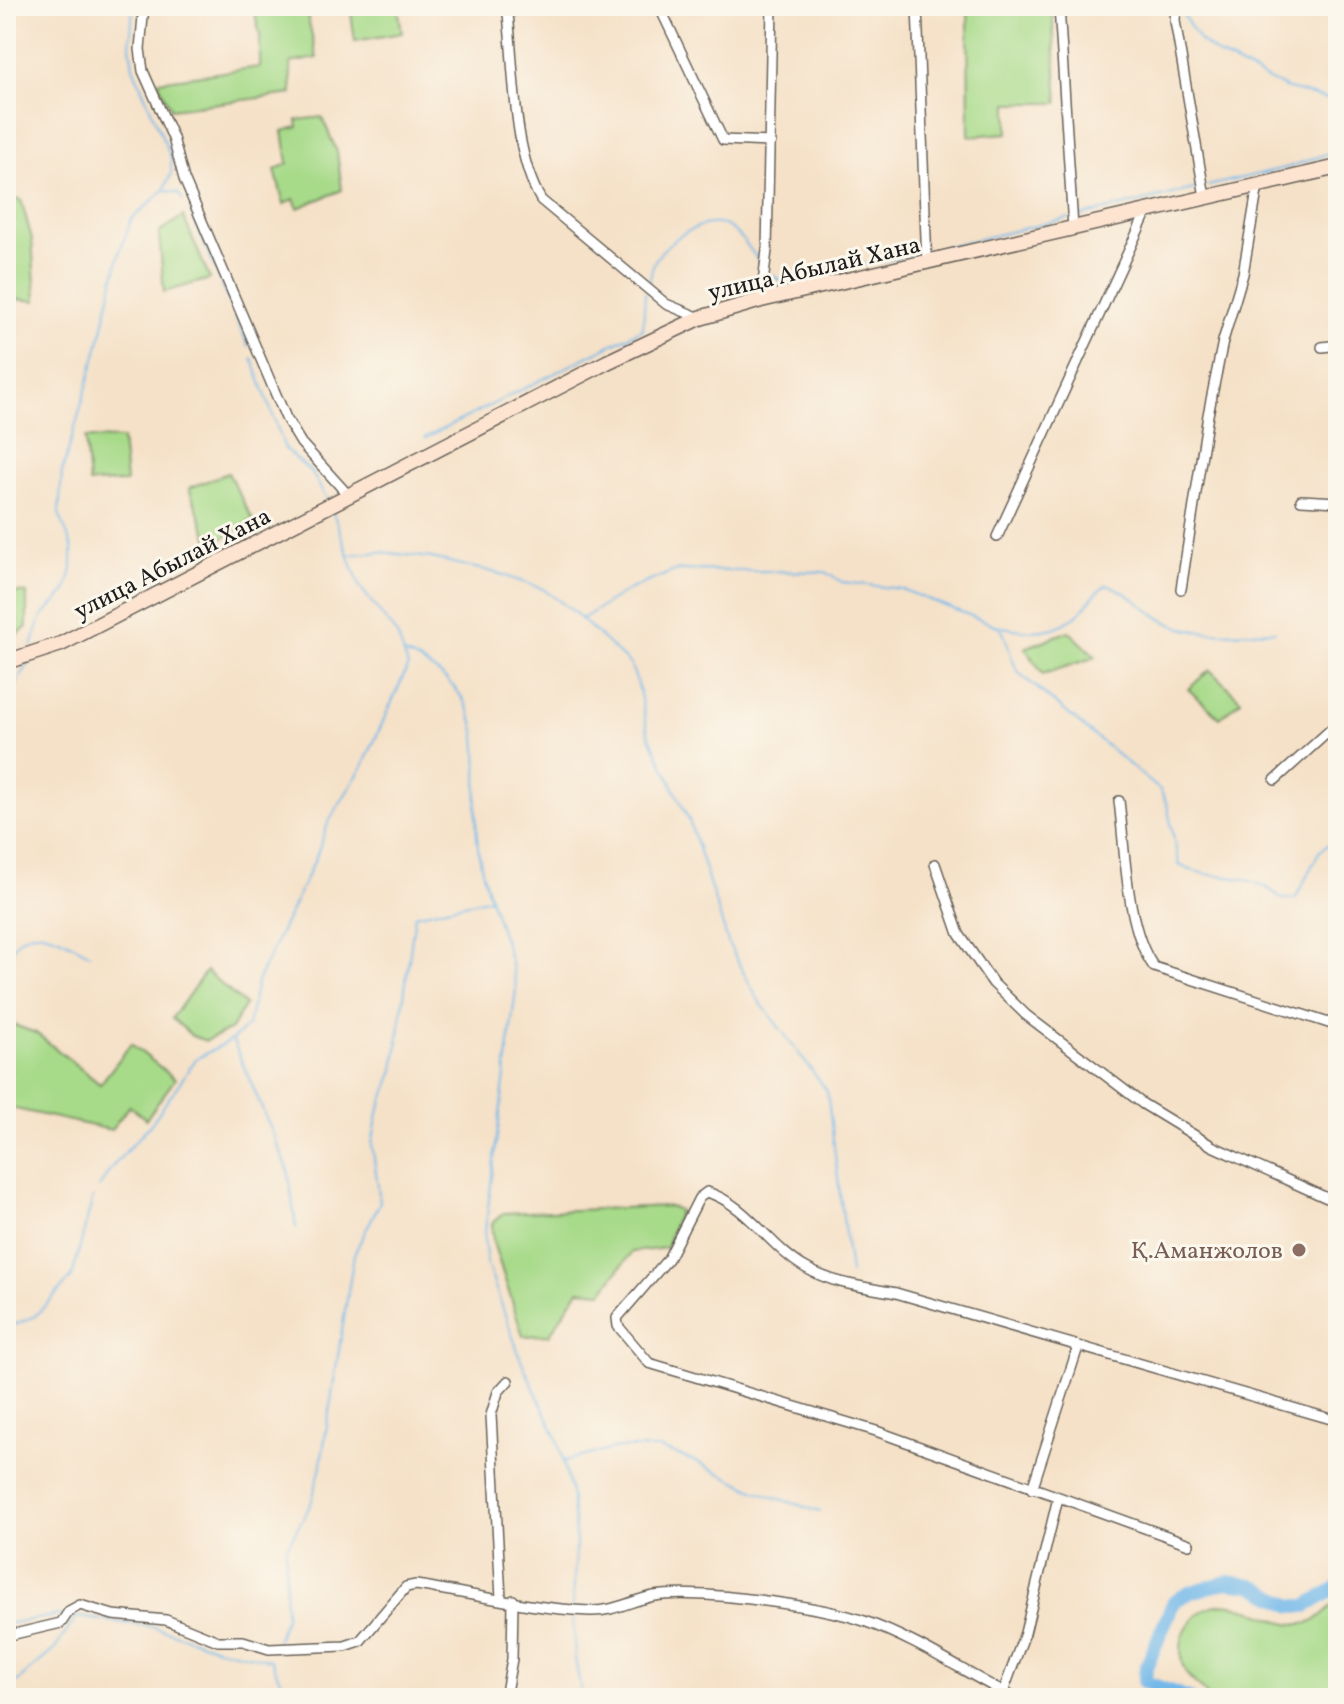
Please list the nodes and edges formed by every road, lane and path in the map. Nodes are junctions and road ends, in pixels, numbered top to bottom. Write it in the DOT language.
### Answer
graph roads {
  1 [pos="144,6"];
  2 [pos="507,6"];
  3 [pos="659,6"];
  4 [pos="772,6"];
  5 [pos="917,6"];
  6 [pos="1059,6"];
  7 [pos="1176,6"];
  8 [pos="771,142"];
  9 [pos="1338,167"];
  10 [pos="1258,185"];
  11 [pos="1205,197"];
  12 [pos="1147,211"];
  13 [pos="1073,228"];
  14 [pos="927,264"];
  15 [pos="761,300"];
  16 [pos="700,318"];
  17 [pos="1338,345"];
  18 [pos="1322,347"];
  19 [pos="350,497"];
  20 [pos="1301,500"];
  21 [pos="1338,502"];
  22 [pos="997,537"];
  23 [pos="1181,589"];
  24 [pos="6,662"];
  25 [pos="1338,723"];
  26 [pos="1275,780"];
  27 [pos="1119,801"];
  28 [pos="935,864"];
  29 [pos="1338,1026"];
  30 [pos="1338,1203"];
  31 [pos="1078,1347"];
  32 [pos="508,1381"];
  33 [pos="1338,1421"];
  34 [pos="1032,1489"];
  35 [pos="1058,1498"];
  36 [pos="1189,1544"];
  37 [pos="501,1598"];
  38 [pos="513,1600"];
  39 [pos="6,1636"];
  40 [pos="1002,1695"];
  41 [pos="505,1698"];
  42 [pos="1015,1698"];
  1 -- 19 [label="street"];
  2 -- 16 [label="street"];
  3 -- 8 [label="street"];
  4 -- 8 [label="street"];
  5 -- 14 [label="street"];
  6 -- 13 [label="street"];
  7 -- 11 [label="street"];
  8 -- 15 [label="street"];
  9 -- 10 [label="main road, улица Абылай Хана"];
  10 -- 11 [label="main road, улица Абылай Хана"];
  10 -- 23 [label="street"];
  11 -- 12 [label="main road, улица Абылай Хана"];
  12 -- 13 [label="main road, улица Абылай Хана"];
  12 -- 22 [label="street"];
  13 -- 14 [label="main road, улица Абылай Хана"];
  14 -- 15 [label="main road, улица Абылай Хана"];
  15 -- 16 [label="main road, улица Абылай Хана"];
  16 -- 19 [label="main road, улица Абылай Хана"];
  17 -- 18 [label="street"];
  19 -- 24 [label="main road, улица Абылай Хана"];
  20 -- 21 [label="street"];
  25 -- 26 [label="street"];
  27 -- 29 [label="street"];
  28 -- 30 [label="street"];
  31 -- 33 [label="street"];
  31 -- 34 [label="street"];
  31 -- 34 [label="street"];
  32 -- 37 [label="street"];
  34 -- 35 [label="street"];
  35 -- 36 [label="street"];
  35 -- 40 [label="street"];
  37 -- 38 [label="street"];
  37 -- 39 [label="street"];
  38 -- 40 [label="street"];
  38 -- 41 [label="street"];
  40 -- 42 [label="street"];
}
